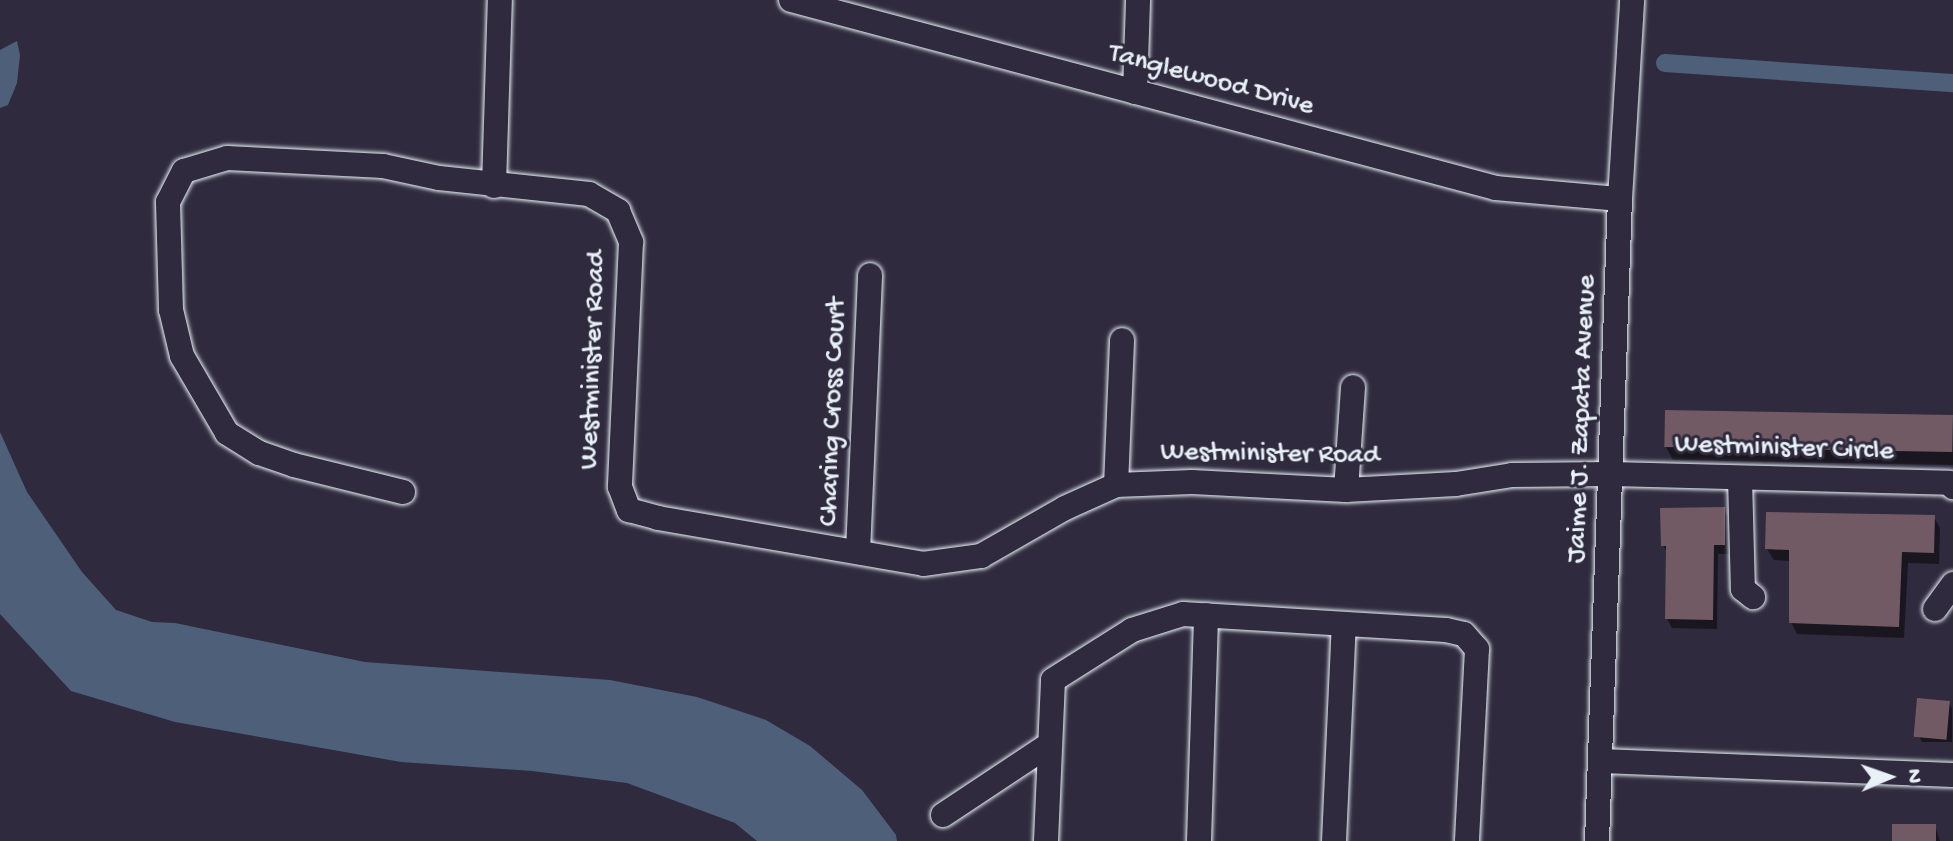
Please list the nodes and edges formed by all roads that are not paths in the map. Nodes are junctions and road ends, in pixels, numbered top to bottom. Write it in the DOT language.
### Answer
graph roads {
  1 [pos="500,0"];
  2 [pos="791,0"];
  3 [pos="1138,0"];
  4 [pos="1632,0"];
  5 [pos="1135,92"];
  6 [pos="494,186"];
  7 [pos="1620,199"];
  8 [pos="870,275"];
  9 [pos="1122,340"];
  10 [pos="1353,387"];
  11 [pos="1612,474"];
  12 [pos="1740,478"];
  13 [pos="1116,485"];
  14 [pos="1953,487"];
  15 [pos="1346,490"];
  16 [pos="403,492"];
  17 [pos="858,552"];
  18 [pos="1953,584"];
  19 [pos="1753,597"];
  20 [pos="1935,609"];
  21 [pos="1206,615"];
  22 [pos="1344,624"];
  23 [pos="1050,744"];
  24 [pos="1601,761"];
  25 [pos="1953,775"];
  26 [pos="943,815"];
  27 [pos="1046,841"];
  28 [pos="1199,841"];
  29 [pos="1334,841"];
  30 [pos="1467,841"];
  31 [pos="1597,841"];
  1 -- 6 [label="street"];
  2 -- 5 [label="street, Tanglewood Drive"];
  3 -- 5 [label="street"];
  4 -- 7 [label="street, Jaime J. Zapata Avenue"];
  5 -- 7 [label="street, Tanglewood Drive"];
  6 -- 16 [label="street, Westminister Road"];
  6 -- 17 [label="street, Westminister Road"];
  7 -- 11 [label="street, Jaime J. Zapata Avenue"];
  8 -- 17 [label="street, Charing Cross Court"];
  9 -- 13 [label="street"];
  10 -- 15 [label="street"];
  11 -- 12 [label="street, Westminister Circle"];
  11 -- 15 [label="street, Westminister Road"];
  11 -- 24 [label="street, Jaime J. Zapata Avenue"];
  12 -- 14 [label="street, Westminister Circle"];
  12 -- 19 [label="street"];
  13 -- 15 [label="street, Westminister Road"];
  13 -- 17 [label="street, Westminister Road"];
  18 -- 20 [label="street"];
  21 -- 22 [label="street"];
  21 -- 23 [label="street"];
  21 -- 28 [label="street"];
  22 -- 29 [label="street"];
  22 -- 30 [label="street"];
  23 -- 26 [label="street"];
  23 -- 27 [label="street"];
  24 -- 25 [label="street"];
  24 -- 31 [label="street, Jaime J. Zapata Avenue"];
}
